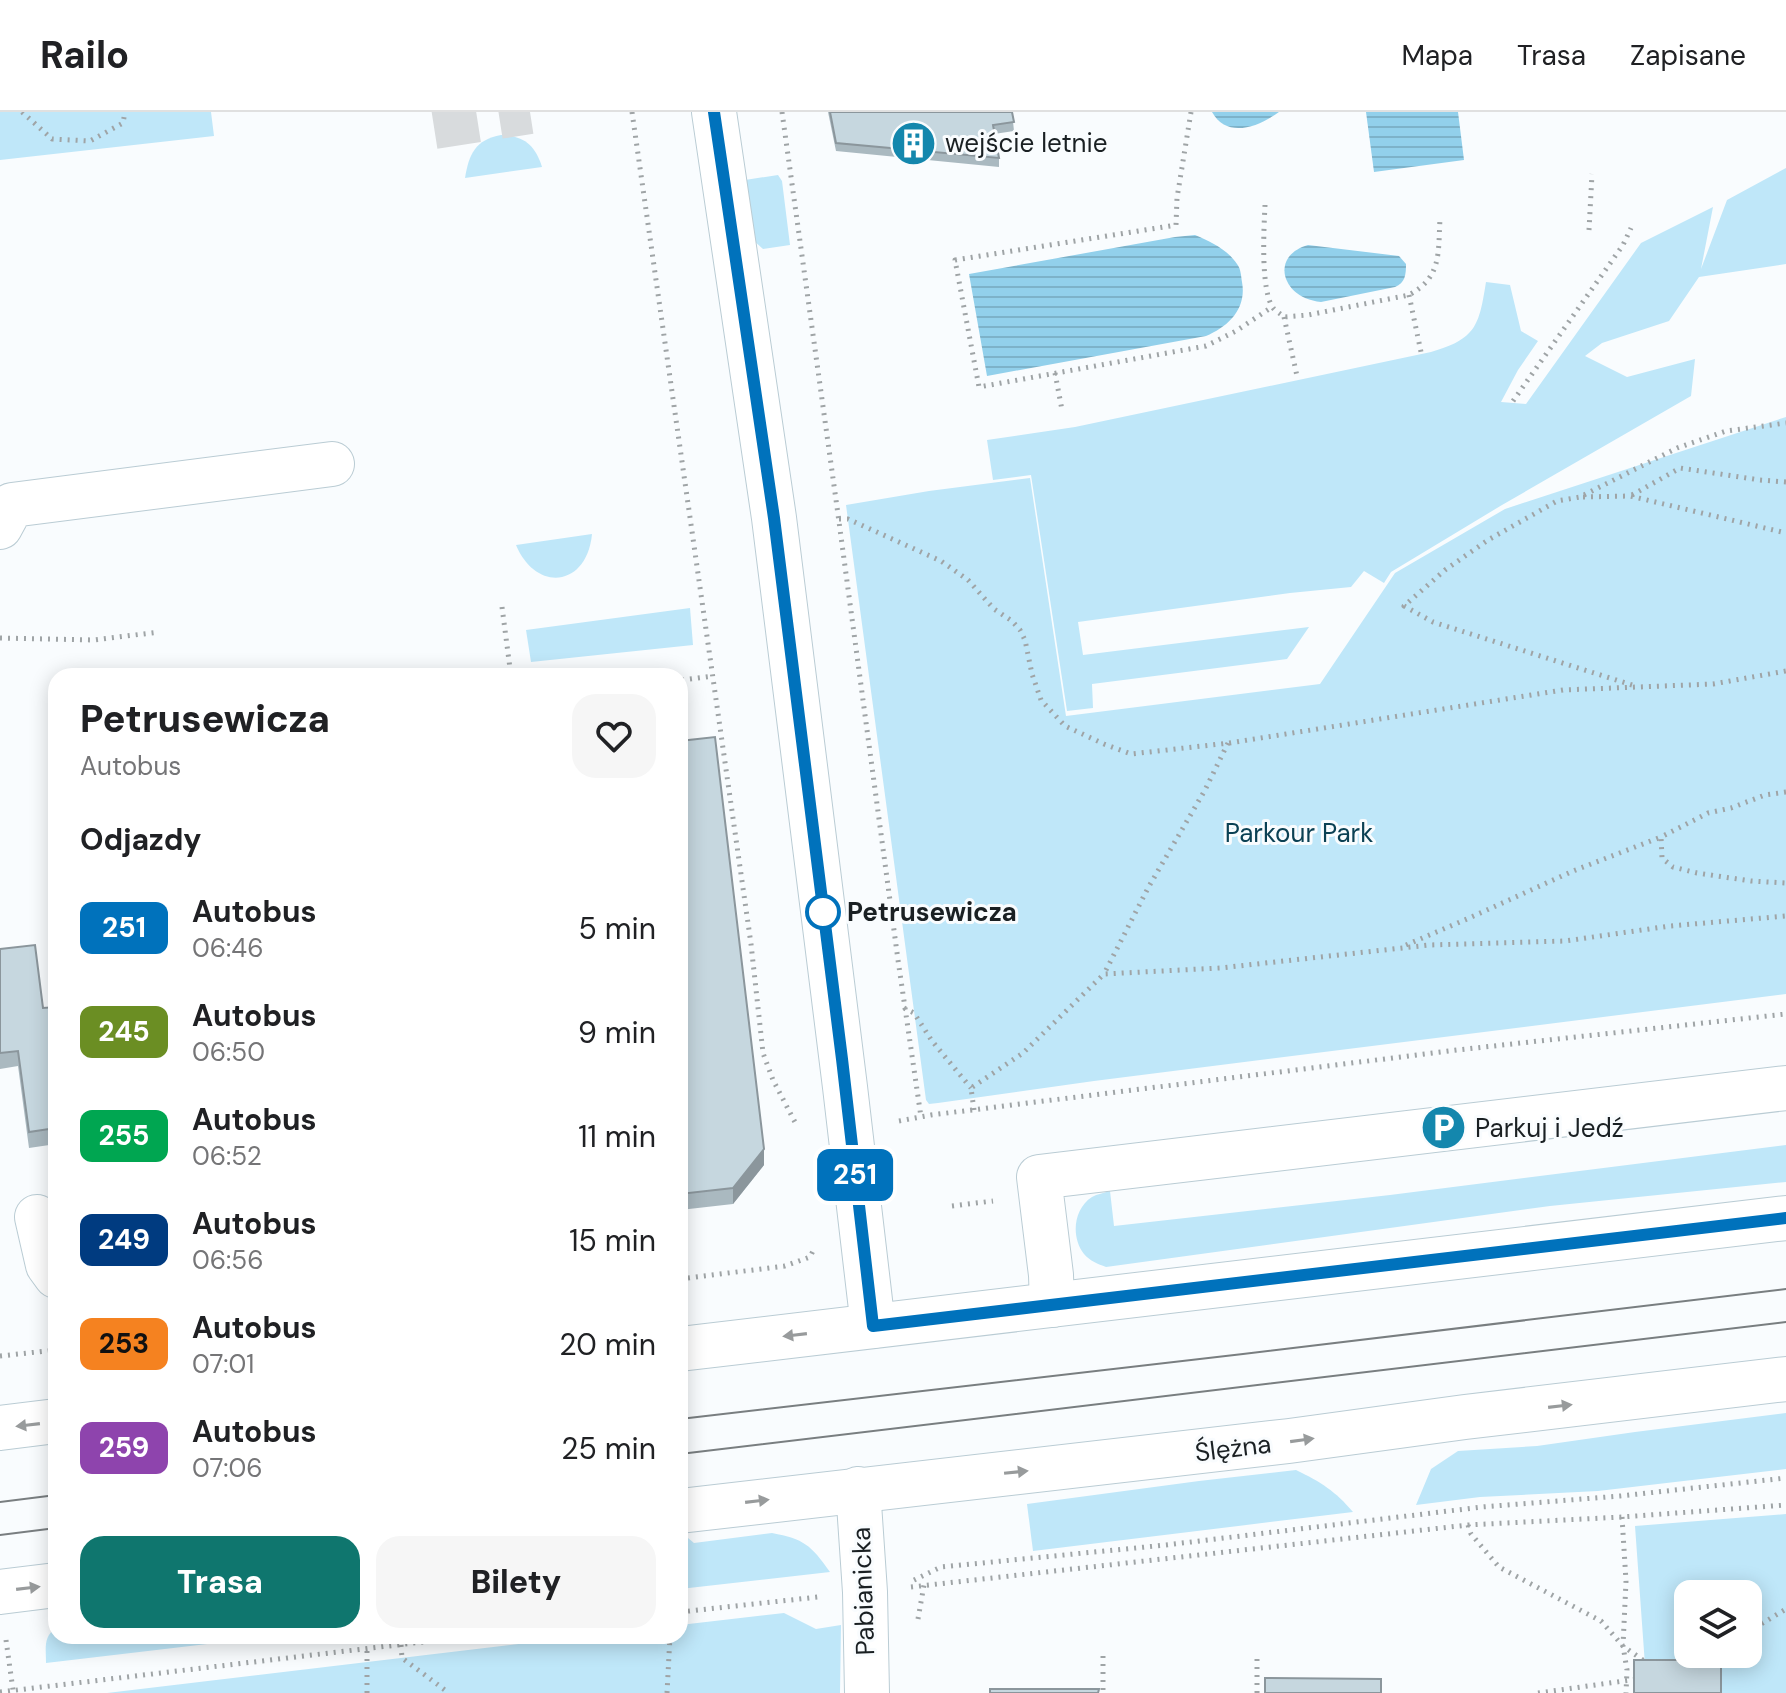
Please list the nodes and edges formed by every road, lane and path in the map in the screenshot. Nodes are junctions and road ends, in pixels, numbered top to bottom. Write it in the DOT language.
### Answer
graph roads {
  1 [pos="22,112"];
  2 [pos="125,112"];
  3 [pos="632,112"];
  4 [pos="714,112"];
  5 [pos="782,112"];
  6 [pos="1191,112"];
  7 [pos="1592,174"];
  8 [pos="1265,205"];
  9 [pos="1440,219"];
  10 [pos="1631,228"];
  11 [pos="1589,230"];
  12 [pos="1409,295"];
  13 [pos="1272,307"];
  14 [pos="1284,317"];
  15 [pos="1421,352"];
  16 [pos="1055,373"];
  17 [pos="1297,376"];
  18 [pos="1513,401"];
  19 [pos="1062,410"];
  20 [pos="1786,423"];
  21 [pos="332,464"];
  22 [pos="1786,482"];
  23 [pos="1630,496"];
  24 [pos="1580,497"];
  25 [pos="839,519"];
  26 [pos="0,527"];
  27 [pos="1786,533"];
  28 [pos="502,607"];
  29 [pos="159,632"];
  30 [pos="0,638"];
  31 [pos="510,668"];
  32 [pos="1786,671"];
  33 [pos="713,676"];
  34 [pos="688,679"];
  35 [pos="1637,687"];
  36 [pos="1229,743"];
  37 [pos="1786,792"];
  38 [pos="1661,837"];
  39 [pos="1786,883"];
  40 [pos="1786,916"];
  41 [pos="1397,948"];
  42 [pos="1104,974"];
  43 [pos="904,1008"];
  44 [pos="1786,1014"];
  45 [pos="971,1088"];
  46 [pos="1786,1088"];
  47 [pos="974,1110"];
  48 [pos="921,1117"];
  49 [pos="890,1123"];
  50 [pos="798,1127"];
  51 [pos="31,1217"];
  52 [pos="1786,1218"];
  53 [pos="818,1244"];
  54 [pos="48,1265"];
  55 [pos="688,1278"];
  56 [pos="1052,1305"];
  57 [pos="873,1326"];
  58 [pos="688,1348"];
  59 [pos="48,1351"];
  60 [pos="0,1356"];
  61 [pos="1786,1379"];
  62 [pos="48,1422"];
  63 [pos="0,1428"];
  64 [pos="1786,1478"];
  65 [pos="858,1489"];
  66 [pos="1786,1505"];
  67 [pos="688,1510"];
  68 [pos="1622,1517"];
  69 [pos="1468,1525"];
  70 [pos="907,1584"];
  71 [pos="924,1585"];
  72 [pos="48,1589"];
  73 [pos="825,1596"];
  74 [pos="2,1609"];
  75 [pos="1786,1609"];
  76 [pos="688,1611"];
  77 [pos="1762,1624"];
  78 [pos="408,1644"];
  79 [pos="670,1644"];
  80 [pos="400,1645"];
  81 [pos="1623,1646"];
  82 [pos="367,1649"];
  83 [pos="1103,1656"];
  84 [pos="1257,1658"];
  85 [pos="1655,1669"];
  86 [pos="1639,1679"];
  87 [pos="1627,1681"];
  88 [pos="13,1690"];
  89 [pos="0,1692"];
  90 [pos="367,1693"];
  91 [pos="449,1693"];
  92 [pos="667,1693"];
  93 [pos="867,1693"];
  94 [pos="1103,1693"];
  95 [pos="1257,1693"];
  96 [pos="1538,1693"];
  97 [pos="1626,1693"];
  1 -- 2 [label="path"];
  3 -- 33 [label="path"];
  4 -- 57 [label="main road"];
  5 -- 25 [label="path"];
  6 -- 16 [label="path"];
  7 -- 11 [label="path"];
  8 -- 13 [label="path"];
  9 -- 12 [label="path"];
  10 -- 18 [label="path"];
  12 -- 14 [label="path"];
  12 -- 15 [label="path"];
  13 -- 14 [label="path"];
  13 -- 16 [label="path"];
  14 -- 17 [label="path"];
  16 -- 19 [label="path"];
  20 -- 24 [label="path"];
  21 -- 26 [label="main road"];
  22 -- 23 [label="path"];
  23 -- 24 [label="path"];
  23 -- 27 [label="path"];
  24 -- 35 [label="path"];
  25 -- 36 [label="path"];
  25 -- 43 [label="path"];
  28 -- 31 [label="path"];
  29 -- 30 [label="path"];
  32 -- 35 [label="path"];
  33 -- 34 [label="path"];
  33 -- 50 [label="path"];
  35 -- 36 [label="path"];
  36 -- 42 [label="path"];
  37 -- 38 [label="path"];
  38 -- 39 [label="path"];
  38 -- 41 [label="path"];
  40 -- 41 [label="path"];
  41 -- 42 [label="path"];
  42 -- 45 [label="path"];
  43 -- 45 [label="path"];
  43 -- 48 [label="path"];
  44 -- 47 [label="path"];
  45 -- 47 [label="path"];
  46 -- 56 [label="main road"];
  47 -- 48 [label="path"];
  48 -- 49 [label="path"];
  51 -- 54 [label="main road"];
  52 -- 56 [label="main road"];
  53 -- 55 [label="path"];
  56 -- 57 [label="main road"];
  57 -- 58 [label="main road, one-way"];
  59 -- 60 [label="path"];
  65 -- 61 [label="main road, Ślężna, one-way"];
  62 -- 63 [label="main road, one-way"];
  64 -- 70 [label="path"];
  67 -- 65 [label="main road, Ślężna, one-way"];
  65 -- 93 [label="main road, Pabianicka"];
  66 -- 68 [label="path"];
  68 -- 69 [label="path"];
  68 -- 81 [label="path"];
  69 -- 71 [label="path"];
  69 -- 81 [label="path"];
  74 -- 72 [label="main road, one-way"];
  73 -- 76 [label="path"];
  74 -- 88 [label="path"];
  75 -- 77 [label="path"];
  78 -- 80 [label="path"];
  79 -- 92 [label="path"];
  80 -- 82 [label="path"];
  80 -- 91 [label="path"];
  81 -- 85 [label="path"];
  81 -- 87 [label="path"];
  82 -- 88 [label="path"];
  82 -- 90 [label="path"];
  83 -- 94 [label="path"];
  84 -- 95 [label="path"];
  86 -- 87 [label="path"];
  87 -- 96 [label="path"];
  87 -- 97 [label="path"];
  88 -- 89 [label="path"];
}
